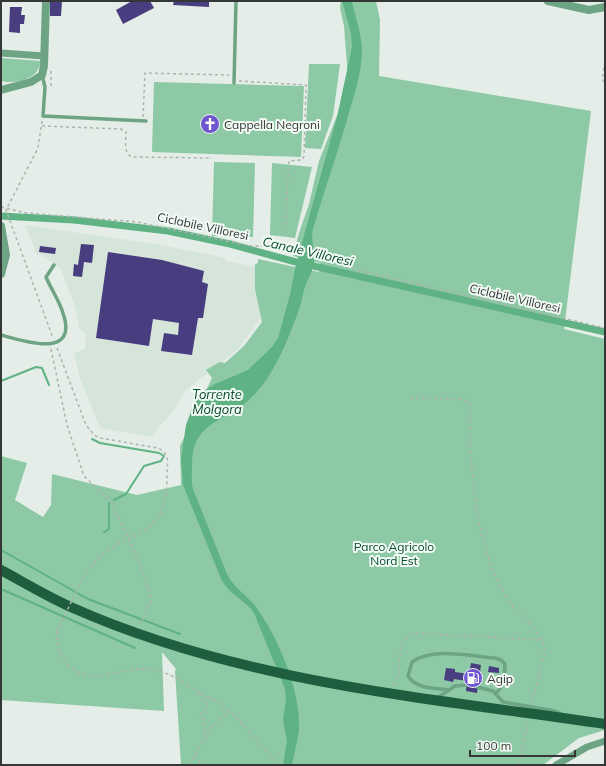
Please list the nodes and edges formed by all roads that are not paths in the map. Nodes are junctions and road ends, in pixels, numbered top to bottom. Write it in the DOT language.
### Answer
graph roads {
  1 [pos="46,1"];
  2 [pos="236,1"];
  3 [pos="548,1"];
  4 [pos="605,7"];
  5 [pos="1,53"];
  6 [pos="44,56"];
  7 [pos="42,75"];
  8 [pos="234,82"];
  9 [pos="1,83"];
  10 [pos="12,86"];
  11 [pos="1,90"];
  12 [pos="145,121"];
  13 [pos="1,226"];
  14 [pos="54,265"];
  15 [pos="1,274"];
  16 [pos="1,336"];
  17 [pos="1,570"];
  18 [pos="467,685"];
  19 [pos="478,687"];
  20 [pos="449,690"];
  21 [pos="496,694"];
  22 [pos="435,699"];
  23 [pos="530,710"];
  24 [pos="605,724"];
  25 [pos="605,741"];
  26 [pos="556,765"];
  1 -- 6 [label="street"];
  2 -- 8 [label="lane"];
  3 -- 4 [label="street"];
  5 -- 6 [label="street"];
  6 -- 7 [label="street"];
  7 -- 10 [label="street"];
  7 -- 12 [label="lane"];
  9 -- 10 [label="street"];
  10 -- 11 [label="street"];
  13 -- 15 [label="street"];
  14 -- 16 [label="lane"];
  17 -- 22 [label="main road"];
  18 -- 20 [label="lane"];
  19 -- 21 [label="lane"];
  20 -- 21 [label="lane"];
  20 -- 22 [label="lane"];
  21 -- 23 [label="lane"];
  22 -- 23 [label="main road"];
  23 -- 24 [label="main road"];
  25 -- 26 [label="street"];
}
